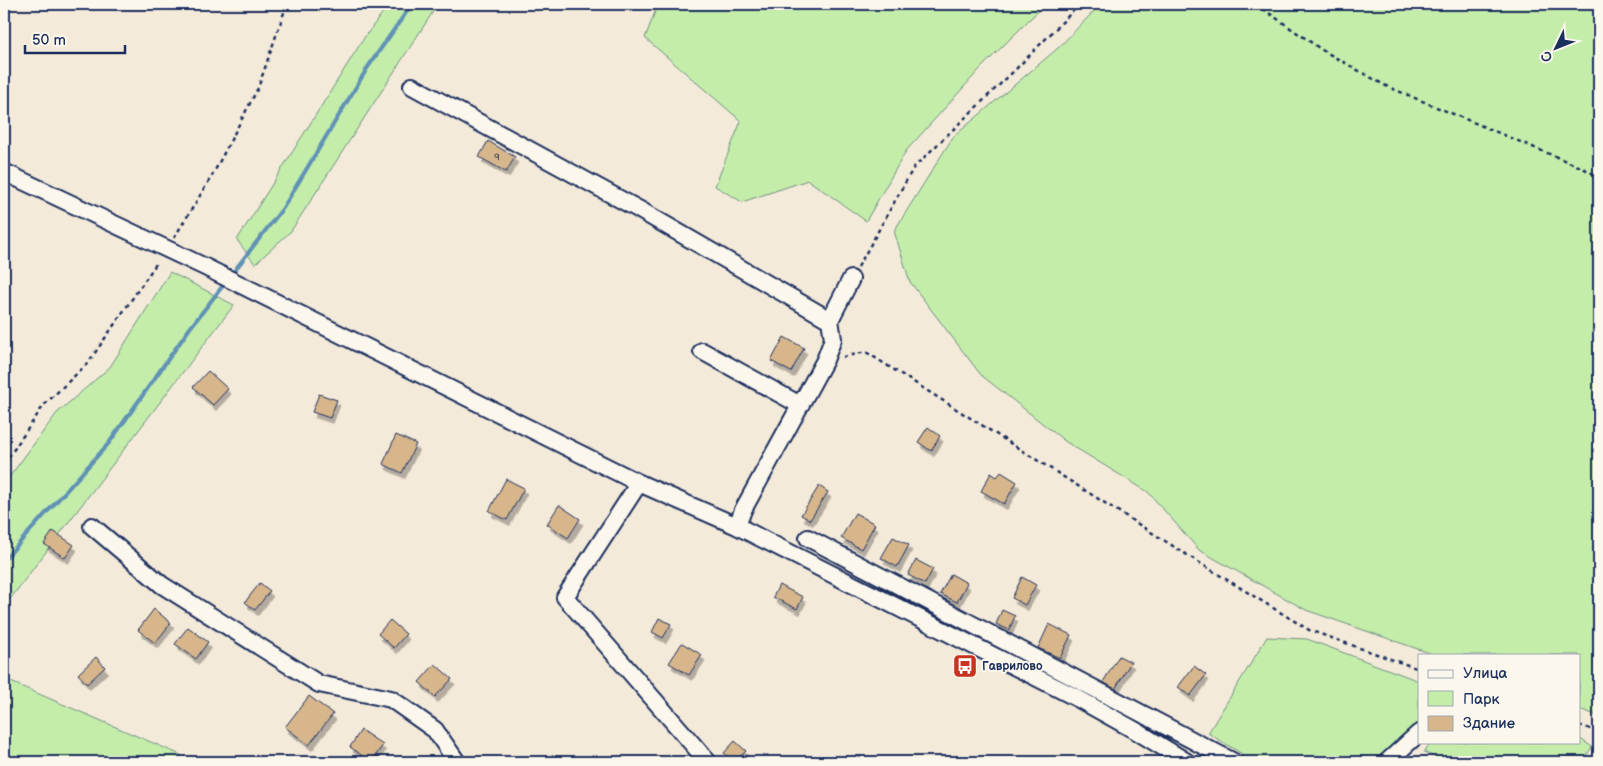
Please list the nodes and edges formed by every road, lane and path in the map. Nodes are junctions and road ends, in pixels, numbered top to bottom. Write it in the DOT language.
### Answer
graph roads {
  1 [pos="1080,4"];
  2 [pos="1256,4"];
  3 [pos="412,86"];
  4 [pos="4,172"];
  5 [pos="1599,177"];
  6 [pos="851,279"];
  7 [pos="830,320"];
  8 [pos="702,350"];
  9 [pos="825,360"];
  10 [pos="800,405"];
  11 [pos="639,483"];
  12 [pos="92,526"];
  13 [pos="737,526"];
  14 [pos="808,538"];
  15 [pos="1418,669"];
  16 [pos="1580,725"];
  17 [pos="1599,732"];
  18 [pos="1418,734"];
  19 [pos="458,762"];
  20 [pos="708,762"];
  21 [pos="1187,762"];
  22 [pos="1234,762"];
  23 [pos="1386,762"];
  1 -- 6 [label="path"];
  2 -- 5 [label="path"];
  3 -- 7 [label="street"];
  4 -- 11 [label="street"];
  6 -- 7 [label="street"];
  7 -- 9 [label="street"];
  8 -- 10 [label="street"];
  9 -- 10 [label="street"];
  9 -- 15 [label="path"];
  10 -- 13 [label="street"];
  11 -- 13 [label="street"];
  11 -- 20 [label="street"];
  12 -- 19 [label="street"];
  13 -- 21 [label="street"];
  14 -- 22 [label="street"];
  16 -- 17 [label="path"];
  18 -- 23 [label="street"];
}
